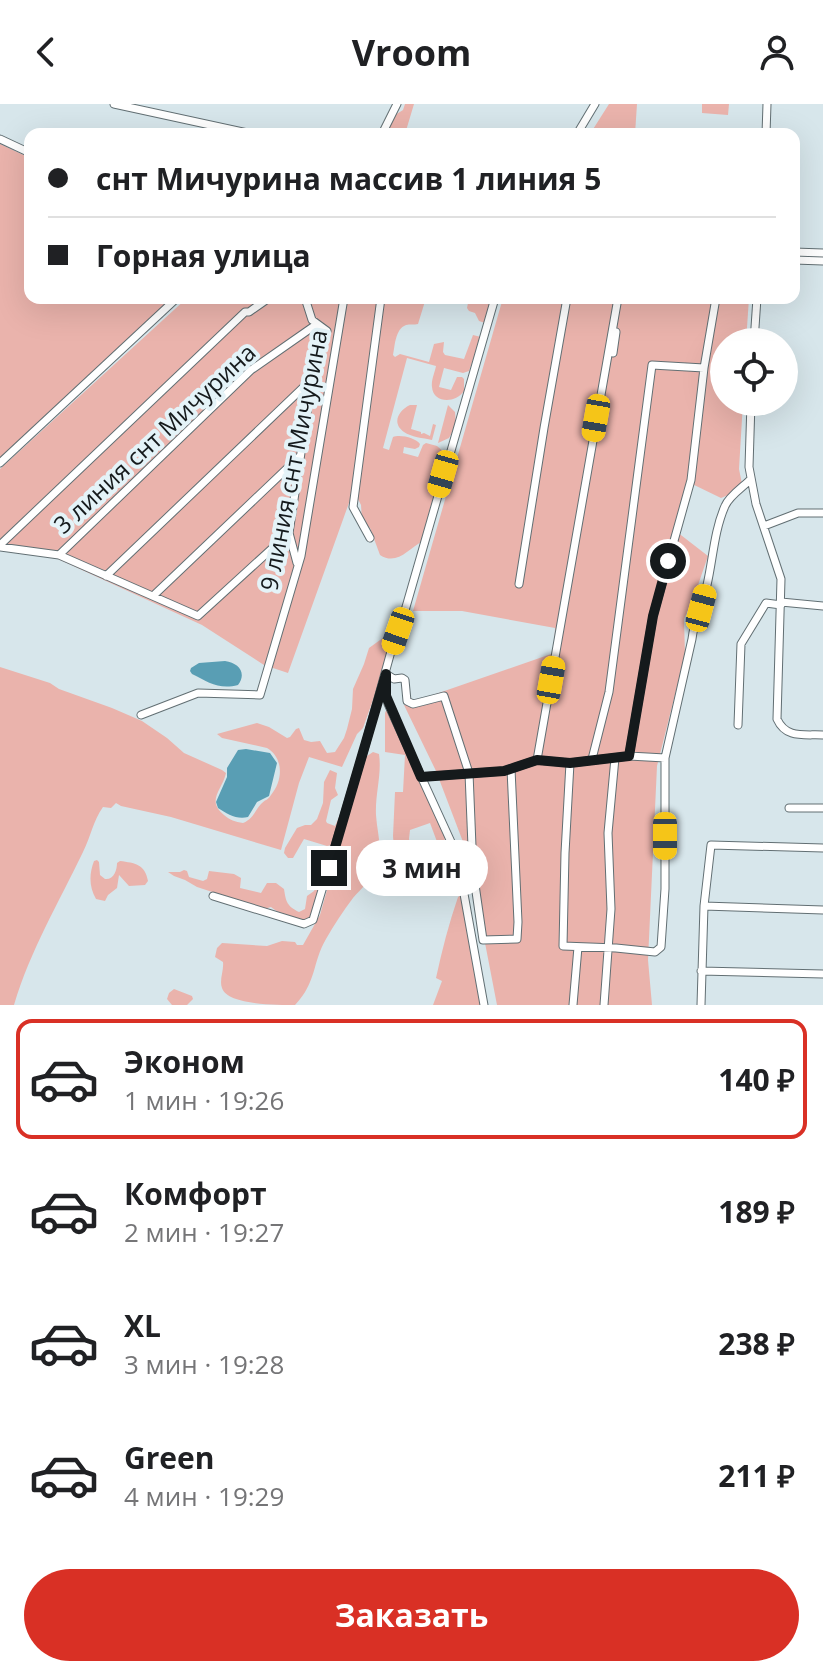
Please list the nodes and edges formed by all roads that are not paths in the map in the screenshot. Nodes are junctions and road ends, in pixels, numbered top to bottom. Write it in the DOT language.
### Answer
graph roads {
  1 [pos="114,104"];
  2 [pos="397,104"];
  3 [pos="595,104"];
  4 [pos="767,104"];
  5 [pos="224,128"];
  6 [pos="385,128"];
  7 [pos="581,128"];
  8 [pos="766,128"];
  9 [pos="0,139"];
  10 [pos="24,150"];
  11 [pos="800,252"];
  12 [pos="823,253"];
  13 [pos="800,260"];
  14 [pos="823,261"];
  15 [pos="171,304"];
  16 [pos="260,304"];
  17 [pos="307,304"];
  18 [pos="343,304"];
  19 [pos="380,304"];
  20 [pos="493,304"];
  21 [pos="566,304"];
  22 [pos="619,304"];
  23 [pos="619,304"];
  24 [pos="715,304"];
  25 [pos="757,304"];
  26 [pos="317,324"];
  27 [pos="755,328"];
  28 [pos="613,353"];
  29 [pos="704,368"];
  30 [pos="312,379"];
  31 [pos="751,416"];
  32 [pos="300,456"];
  33 [pos="0,463"];
  34 [pos="751,479"];
  35 [pos="823,513"];
  36 [pos="764,526"];
  37 [pos="289,533"];
  38 [pos="370,538"];
  39 [pos="0,546"];
  40 [pos="59,555"];
  41 [pos="298,565"];
  42 [pos="106,576"];
  43 [pos="519,584"];
  44 [pos="153,596"];
  45 [pos="781,604"];
  46 [pos="823,606"];
  47 [pos="386,674"];
  48 [pos="141,715"];
  49 [pos="738,725"];
  50 [pos="823,735"];
  51 [pos="629,756"];
  52 [pos="615,758"];
  53 [pos="665,758"];
  54 [pos="592,759"];
  55 [pos="537,760"];
  56 [pos="570,763"];
  57 [pos="511,769"];
  58 [pos="469,773"];
  59 [pos="421,777"];
  60 [pos="789,808"];
  61 [pos="823,808"];
  62 [pos="823,848"];
  63 [pos="213,896"];
  64 [pos="704,906"];
  65 [pos="823,910"];
  66 [pos="578,947"];
  67 [pos="609,948"];
  68 [pos="701,971"];
  69 [pos="823,974"];
  70 [pos="484,1005"];
  71 [pos="573,1005"];
  72 [pos="604,1005"];
  73 [pos="701,1005"];
  1 -- 5 [label="street"];
  2 -- 6 [label="street"];
  3 -- 7 [label="street"];
  4 -- 8 [label="street"];
  9 -- 10 [label="street"];
  11 -- 12 [label="street"];
  13 -- 14 [label="street"];
  15 -- 33 [label="street"];
  16 -- 39 [label="street"];
  17 -- 26 [label="street"];
  18 -- 41 [label="street, 9 линия снт Мичурина"];
  19 -- 38 [label="street"];
  20 -- 47 [label="street"];
  21 -- 43 [label="street"];
  22 -- 28 [label="street"];
  23 -- 55 [label="street"];
  24 -- 29 [label="street"];
  25 -- 27 [label="street"];
  26 -- 30 [label="street"];
  26 -- 40 [label="street, 3 линия снт Мичурина"];
  29 -- 51 [label="street"];
  29 -- 54 [label="street"];
  30 -- 32 [label="street"];
  30 -- 42 [label="street"];
  31 -- 34 [label="street"];
  32 -- 37 [label="street"];
  32 -- 44 [label="street"];
  34 -- 36 [label="street"];
  34 -- 53 [label="street"];
  35 -- 36 [label="street"];
  36 -- 45 [label="street"];
  37 -- 41 [label="street"];
  37 -- 44 [label="street"];
  39 -- 40 [label="street"];
  40 -- 42 [label="street"];
  41 -- 48 [label="street, 9 линия снт Мичурина"];
  42 -- 44 [label="street"];
  45 -- 46 [label="street"];
  45 -- 49 [label="street"];
  45 -- 50 [label="street"];
  47 -- 58 [label="street"];
  47 -- 59 [label="street"];
  47 -- 63 [label="street"];
  51 -- 52 [label="street"];
  51 -- 53 [label="street"];
  52 -- 54 [label="street"];
  52 -- 67 [label="street"];
  53 -- 67 [label="street"];
  54 -- 56 [label="street"];
  55 -- 56 [label="street"];
  55 -- 57 [label="street"];
  56 -- 66 [label="street"];
  57 -- 58 [label="street"];
  57 -- 58 [label="street"];
  58 -- 59 [label="street"];
  59 -- 70 [label="street"];
  60 -- 61 [label="street"];
  62 -- 64 [label="street"];
  64 -- 65 [label="street"];
  64 -- 68 [label="street"];
  66 -- 67 [label="street"];
  66 -- 71 [label="street"];
  67 -- 72 [label="street"];
  68 -- 69 [label="street"];
  68 -- 73 [label="street"];
}
